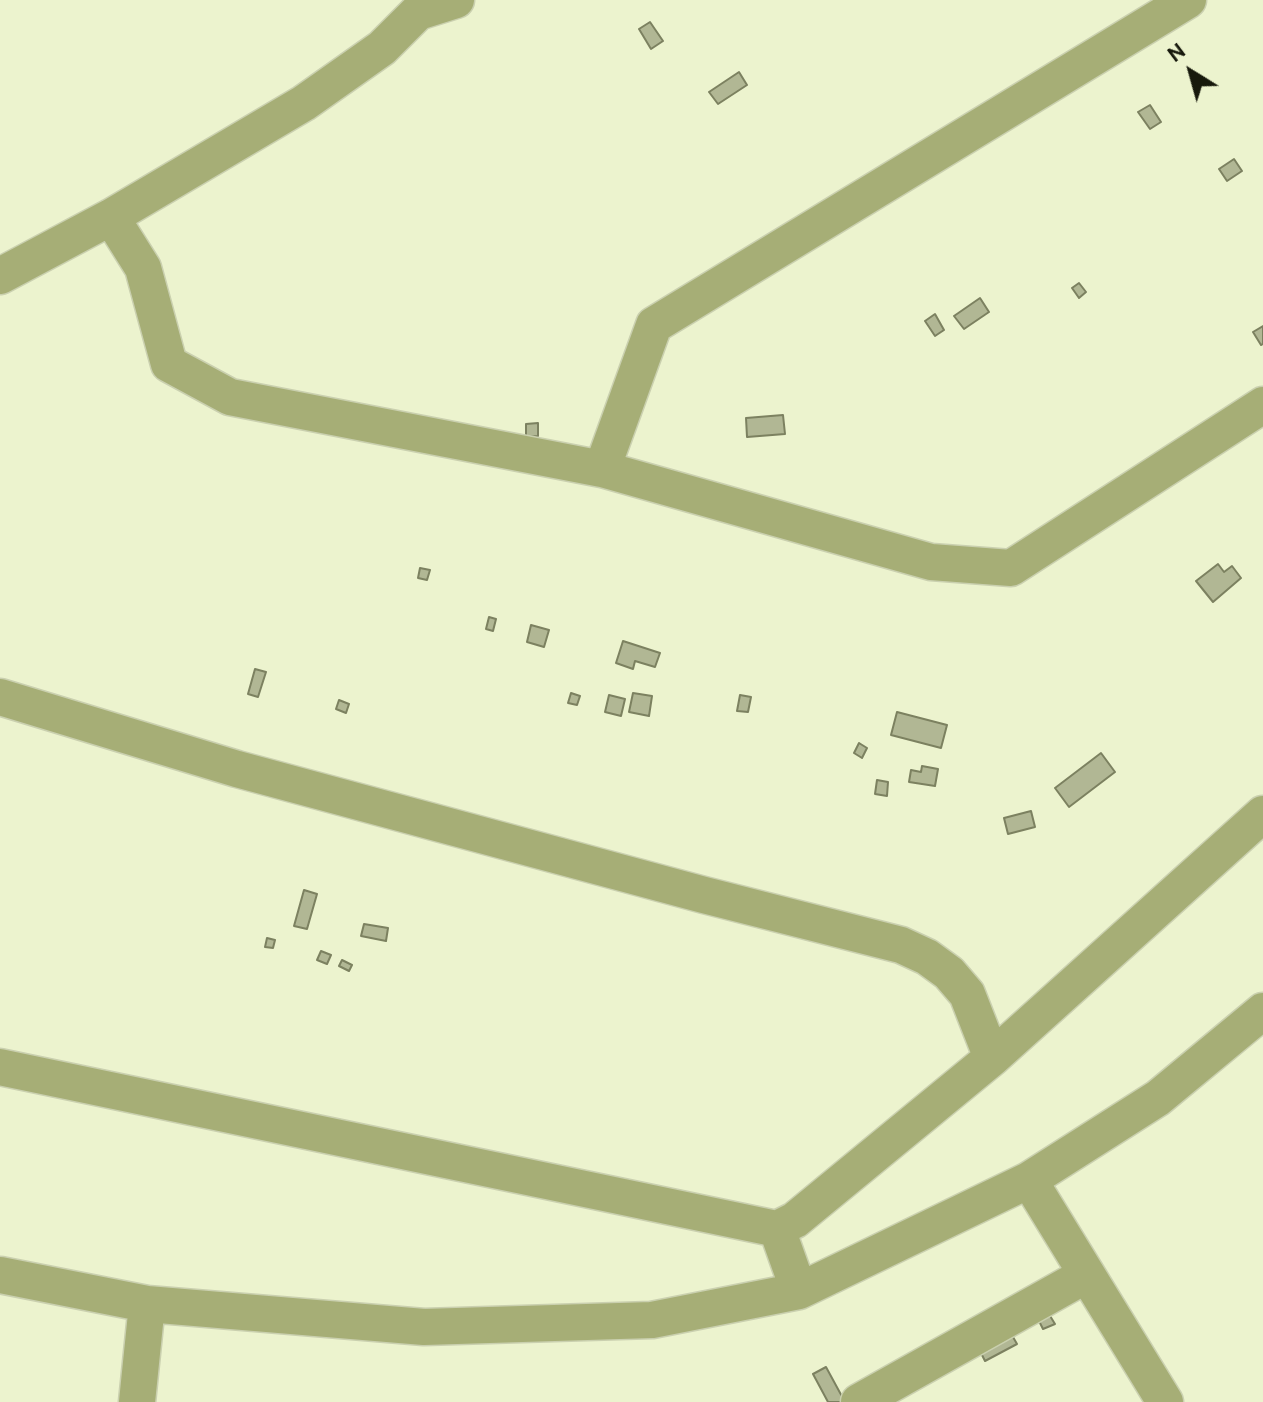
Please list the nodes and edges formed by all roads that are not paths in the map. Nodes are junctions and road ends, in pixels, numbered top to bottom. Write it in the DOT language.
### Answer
graph roads {
  1 [pos="456,0"];
  2 [pos="1188,0"];
  3 [pos="111,217"];
  4 [pos="0,276"];
  5 [pos="1263,405"];
  6 [pos="602,469"];
  7 [pos="0,697"];
  8 [pos="1263,814"];
  9 [pos="1263,1011"];
  10 [pos="992,1058"];
  11 [pos="0,1067"];
  12 [pos="1029,1180"];
  13 [pos="777,1229"];
  14 [pos="0,1275"];
  15 [pos="1086,1275"];
  16 [pos="799,1291"];
  17 [pos="147,1304"];
  18 [pos="137,1402"];
  19 [pos="859,1402"];
  20 [pos="1165,1402"];
  1 -- 3 [label="street"];
  2 -- 6 [label="street"];
  3 -- 4 [label="street"];
  3 -- 6 [label="street"];
  5 -- 6 [label="street"];
  7 -- 10 [label="street"];
  8 -- 10 [label="street"];
  9 -- 12 [label="street"];
  10 -- 13 [label="street"];
  11 -- 13 [label="street"];
  12 -- 15 [label="street"];
  12 -- 16 [label="street"];
  13 -- 16 [label="street"];
  14 -- 17 [label="street"];
  15 -- 19 [label="street"];
  15 -- 20 [label="street"];
  16 -- 17 [label="street"];
  17 -- 18 [label="street"];
}
